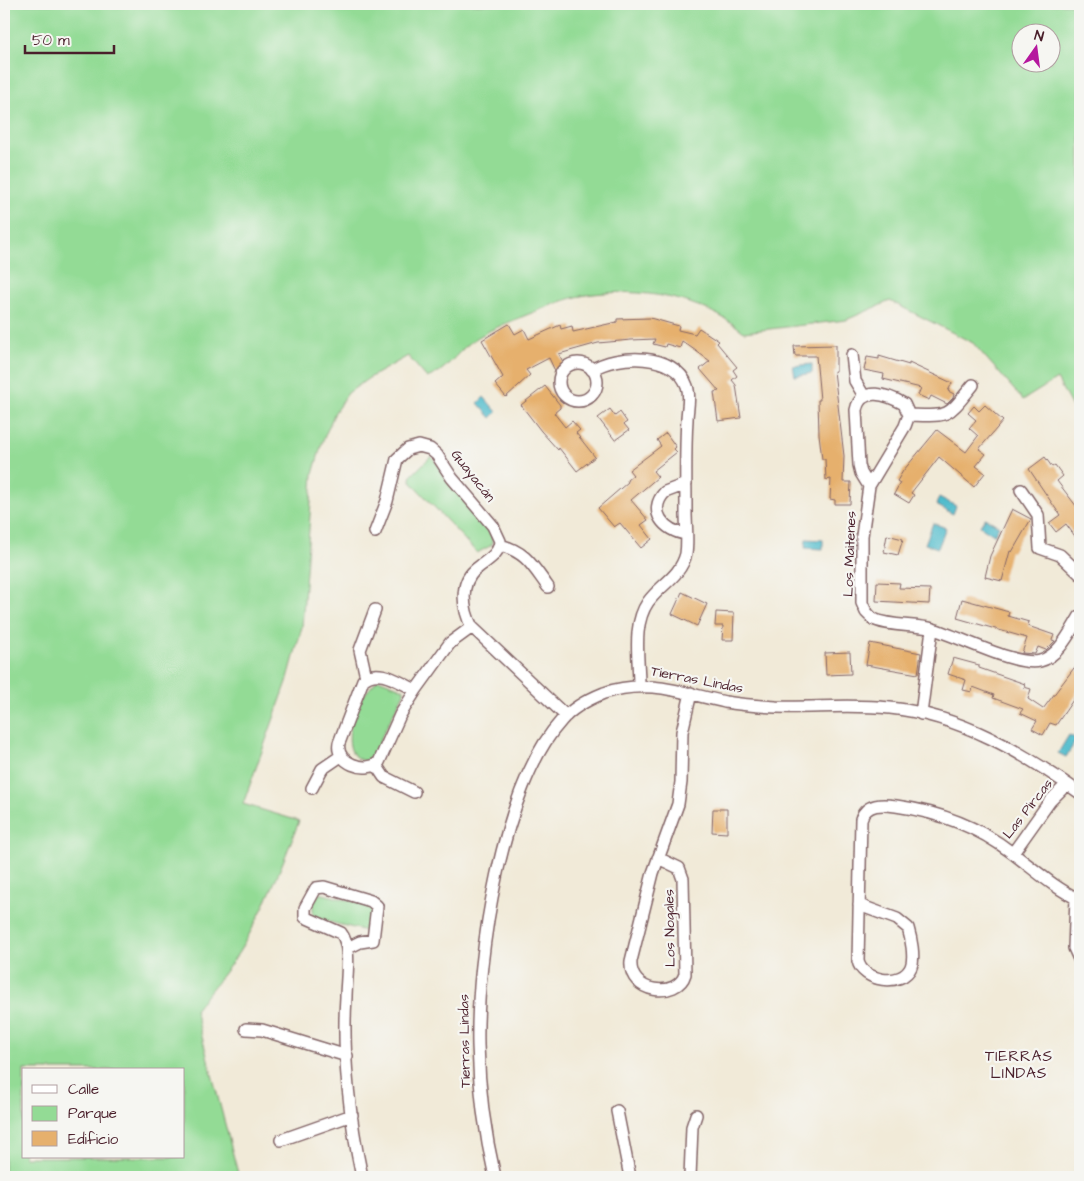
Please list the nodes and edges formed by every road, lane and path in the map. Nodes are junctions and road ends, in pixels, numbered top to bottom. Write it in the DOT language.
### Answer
graph roads {
  1 [pos="852,355"];
  2 [pos="592,370"];
  3 [pos="973,385"];
  4 [pos="864,396"];
  5 [pos="908,415"];
  6 [pos="686,484"];
  7 [pos="869,486"];
  8 [pos="1021,490"];
  9 [pos="375,532"];
  10 [pos="686,534"];
  11 [pos="500,545"];
  12 [pos="1080,574"];
  13 [pos="548,587"];
  14 [pos="375,610"];
  15 [pos="1080,616"];
  16 [pos="472,627"];
  17 [pos="932,629"];
  18 [pos="366,677"];
  19 [pos="639,685"];
  20 [pos="416,690"];
  21 [pos="691,693"];
  22 [pos="921,714"];
  23 [pos="566,716"];
  24 [pos="341,756"];
  25 [pos="376,765"];
  26 [pos="1067,784"];
  27 [pos="312,788"];
  28 [pos="414,792"];
  29 [pos="1080,793"];
  30 [pos="1012,853"];
  31 [pos="658,858"];
  32 [pos="1078,899"];
  33 [pos="859,905"];
  34 [pos="348,948"];
  35 [pos="1080,961"];
  36 [pos="246,1029"];
  37 [pos="348,1056"];
  38 [pos="617,1111"];
  39 [pos="352,1115"];
  40 [pos="696,1115"];
  41 [pos="281,1140"];
  42 [pos="362,1177"];
  43 [pos="495,1177"];
  44 [pos="630,1177"];
  45 [pos="690,1177"];
  1 -- 4 [label="street"];
  2 -- 6 [label="street"];
  3 -- 5 [label="street"];
  4 -- 5 [label="street"];
  4 -- 7 [label="street"];
  5 -- 7 [label="street, Los Maitenes"];
  6 -- 10 [label="street"];
  6 -- 10 [label="street"];
  7 -- 17 [label="street, Los Maitenes"];
  8 -- 12 [label="street"];
  9 -- 11 [label="street, Guayacán"];
  10 -- 19 [label="street"];
  11 -- 13 [label="street"];
  11 -- 16 [label="street"];
  14 -- 18 [label="street"];
  15 -- 17 [label="street, Los Maitenes"];
  16 -- 20 [label="street"];
  16 -- 23 [label="street"];
  17 -- 22 [label="street"];
  18 -- 20 [label="street"];
  18 -- 24 [label="street"];
  19 -- 21 [label="street, Tierras Lindas"];
  19 -- 23 [label="street, Tierras Lindas"];
  20 -- 25 [label="street"];
  21 -- 22 [label="street, Tierras Lindas"];
  21 -- 31 [label="street, Los Nogales"];
  22 -- 26 [label="street, Tierras Lindas"];
  23 -- 43 [label="street, Tierras Lindas"];
  24 -- 25 [label="street"];
  24 -- 27 [label="street"];
  25 -- 28 [label="street"];
  26 -- 29 [label="street, Tierras Lindas"];
  26 -- 30 [label="street, Las Pircas"];
  30 -- 32 [label="street, Las Pircas"];
  30 -- 33 [label="street, Las Pircas"];
  31 -- 31 [label="street, Los Nogales"];
  32 -- 35 [label="street, Las Pircas"];
  33 -- 33 [label="street, Las Pircas"];
  34 -- 34 [label="street"];
  34 -- 37 [label="street"];
  36 -- 37 [label="street"];
  37 -- 39 [label="street"];
  38 -- 44 [label="street"];
  39 -- 41 [label="street"];
  39 -- 42 [label="street"];
  40 -- 45 [label="street"];
}
